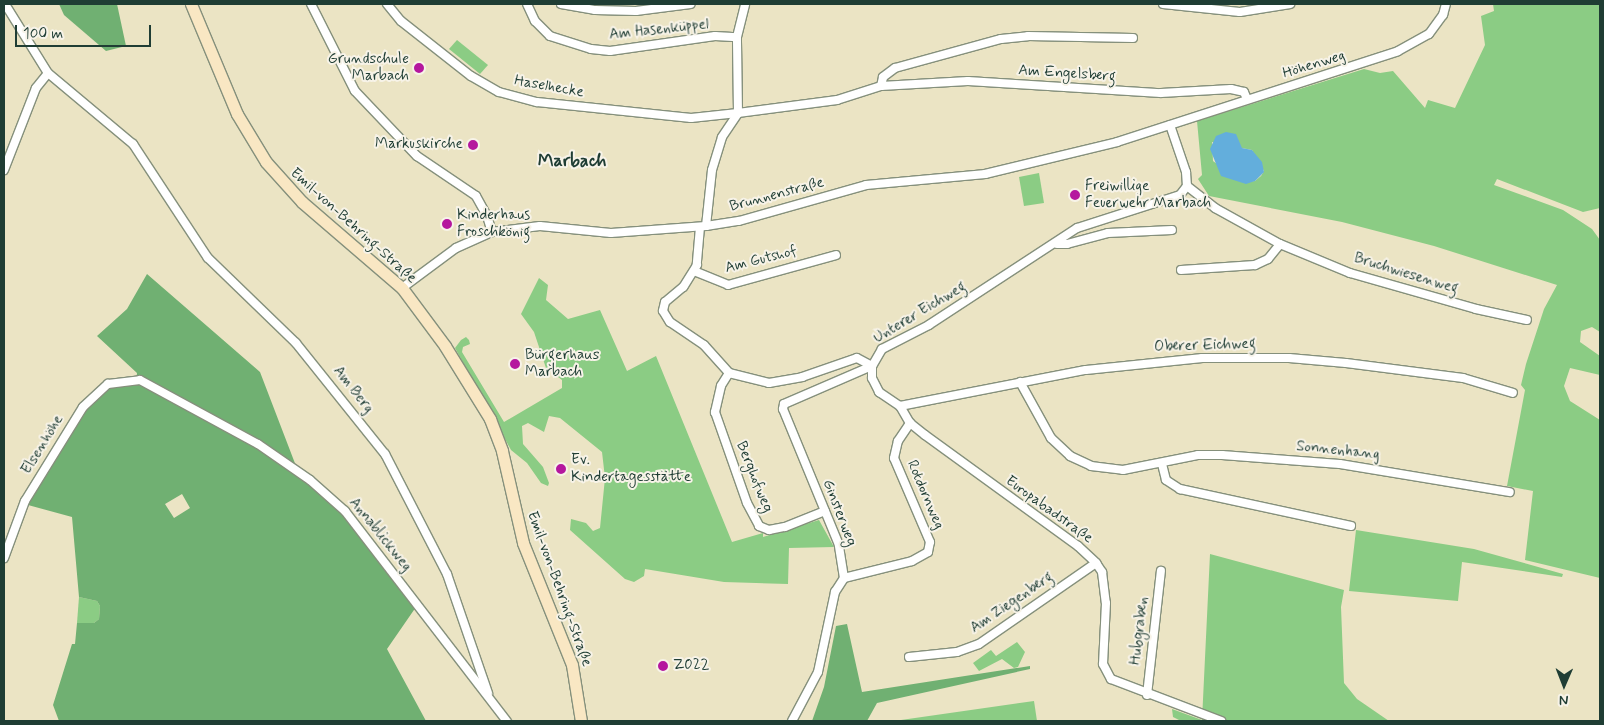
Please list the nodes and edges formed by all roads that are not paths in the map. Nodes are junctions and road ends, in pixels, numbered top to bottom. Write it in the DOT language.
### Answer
graph roads {
  1 [pos="5,4"];
  2 [pos="191,4"];
  3 [pos="311,4"];
  4 [pos="387,4"];
  5 [pos="527,4"];
  6 [pos="562,4"];
  7 [pos="692,4"];
  8 [pos="745,4"];
  9 [pos="1163,4"];
  10 [pos="1290,4"];
  11 [pos="1446,4"];
  12 [pos="737,37"];
  13 [pos="1133,38"];
  14 [pos="48,73"];
  15 [pos="881,86"];
  16 [pos="1247,99"];
  17 [pos="738,113"];
  18 [pos="1170,125"];
  19 [pos="4,170"];
  20 [pos="1187,186"];
  21 [pos="703,226"];
  22 [pos="1172,230"];
  23 [pos="492,232"];
  24 [pos="1057,244"];
  25 [pos="1280,244"];
  26 [pos="836,255"];
  27 [pos="1181,270"];
  28 [pos="694,271"];
  29 [pos="402,288"];
  30 [pos="1527,320"];
  31 [pos="872,366"];
  32 [pos="729,373"];
  33 [pos="140,380"];
  34 [pos="1020,382"];
  35 [pos="1513,393"];
  36 [pos="900,406"];
  37 [pos="910,423"];
  38 [pos="1162,464"];
  39 [pos="1510,492"];
  40 [pos="825,511"];
  41 [pos="1351,526"];
  42 [pos="4,558"];
  43 [pos="1096,564"];
  44 [pos="1162,570"];
  45 [pos="844,578"];
  46 [pos="909,657"];
  47 [pos="488,693"];
  48 [pos="1147,695"];
  49 [pos="507,721"];
  50 [pos="581,721"];
  51 [pos="792,721"];
  52 [pos="1221,721"];
  1 -- 14 [label="street, Am Berg"];
  2 -- 29 [label="main road, Emil-von-Behring-Straße"];
  3 -- 23 [label="street"];
  4 -- 17 [label="street, Haselhecke"];
  5 -- 12 [label="street, Am Hasenküppel"];
  6 -- 7 [label="street"];
  8 -- 12 [label="street"];
  9 -- 10 [label="street"];
  11 -- 16 [label="street, Höhenweg"];
  12 -- 17 [label="street"];
  13 -- 15 [label="street"];
  14 -- 19 [label="street"];
  14 -- 47 [label="street, Am Berg"];
  15 -- 16 [label="street, Am Engelsberg"];
  15 -- 17 [label="street, Am Engelsberg"];
  16 -- 18 [label="street, Höhenweg"];
  17 -- 21 [label="street"];
  18 -- 20 [label="street"];
  18 -- 21 [label="street, Brunnenstraße"];
  20 -- 24 [label="street, Unterer Eichweg"];
  20 -- 25 [label="street, Bruchwiesenweg"];
  21 -- 23 [label="street, Brunnenstraße"];
  21 -- 28 [label="street"];
  22 -- 24 [label="street, Unterer Eichweg"];
  23 -- 29 [label="street, Brunnenstraße"];
  24 -- 31 [label="street, Unterer Eichweg"];
  25 -- 27 [label="street"];
  25 -- 30 [label="street, Bruchwiesenweg"];
  26 -- 28 [label="street, Am Gutshof"];
  28 -- 32 [label="street"];
  29 -- 50 [label="main road, Emil-von-Behring-Straße"];
  31 -- 32 [label="street"];
  31 -- 36 [label="street, Unterer Eichweg"];
  31 -- 40 [label="street, Ginsterweg"];
  32 -- 40 [label="street, Berghofweg"];
  33 -- 42 [label="street, Elsenhöhe"];
  33 -- 47 [label="street, Annablickweg"];
  34 -- 35 [label="street, Oberer Eichweg"];
  34 -- 36 [label="street, Oberer Eichweg"];
  34 -- 38 [label="street, Sonnenhang"];
  36 -- 37 [label="street, Europabadstraße"];
  37 -- 43 [label="street, Europabadstraße"];
  37 -- 45 [label="street, Rotdornweg"];
  38 -- 39 [label="street, Sonnenhang"];
  38 -- 41 [label="street"];
  40 -- 45 [label="street, Ginsterweg"];
  43 -- 46 [label="street, Am Ziegenberg"];
  43 -- 48 [label="street, Europabadstraße"];
  44 -- 48 [label="street, Hubgraben"];
  45 -- 51 [label="street"];
  47 -- 49 [label="street, Annablickweg"];
  48 -- 52 [label="street, Europabadstraße"];
}
